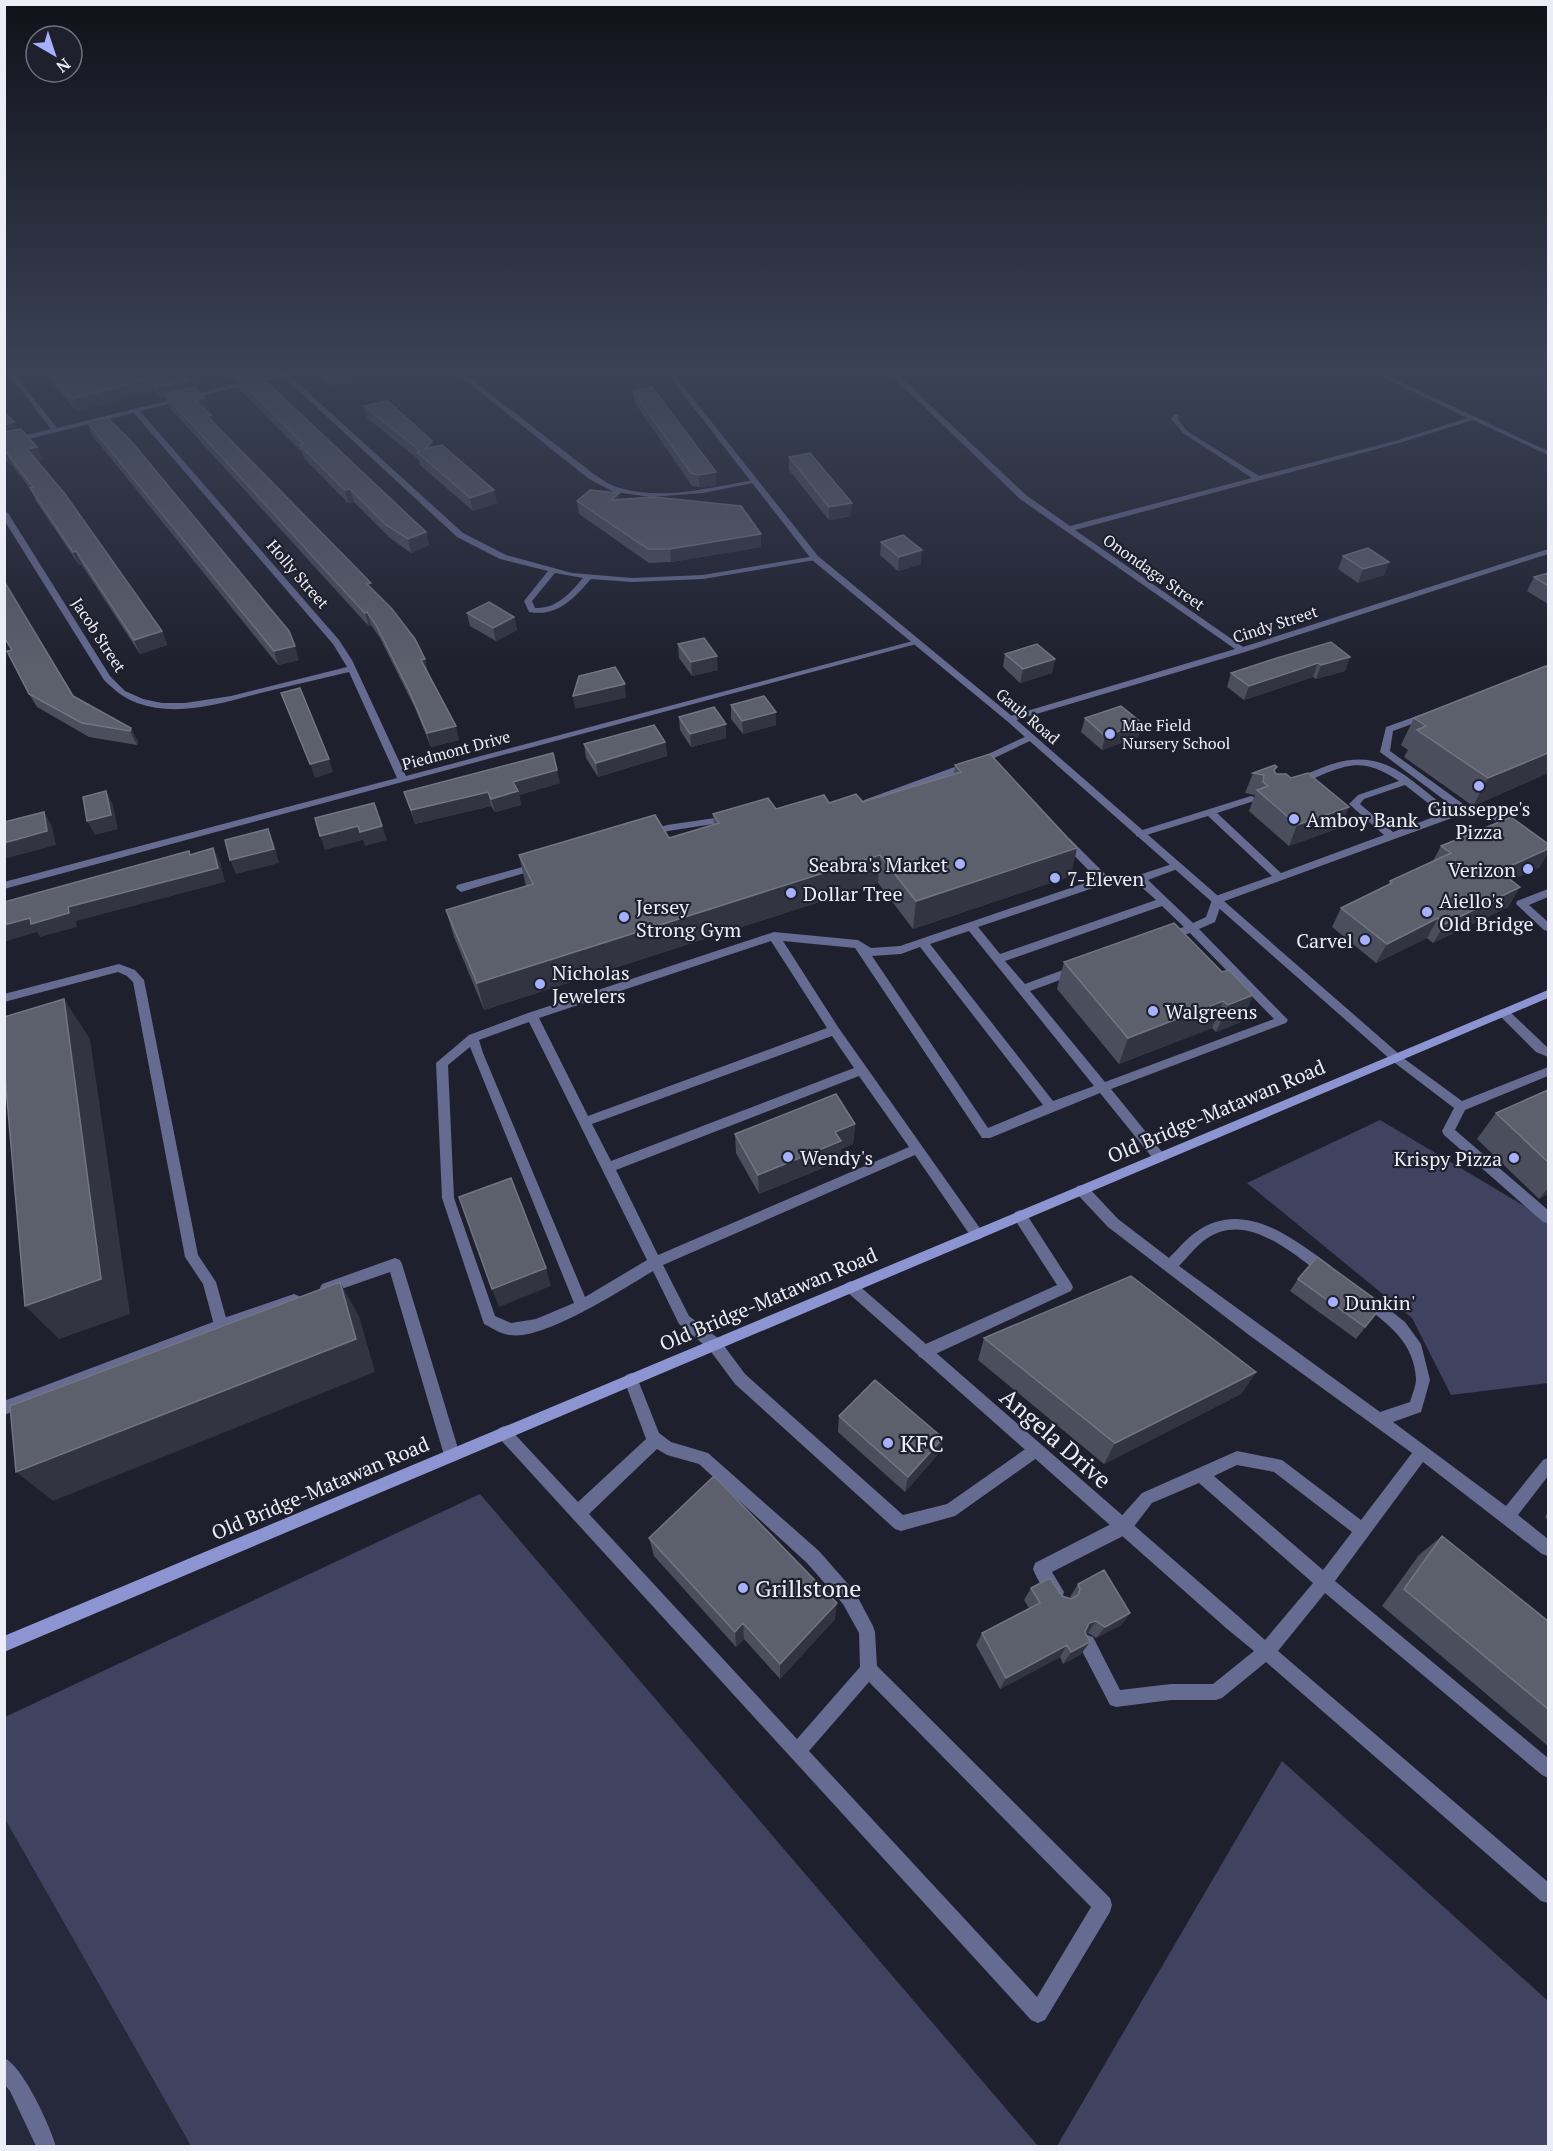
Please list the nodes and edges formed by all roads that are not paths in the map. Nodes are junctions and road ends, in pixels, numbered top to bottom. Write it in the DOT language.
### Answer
graph roads {
  1 [pos="189,472"];
  2 [pos="394,472"];
  3 [pos="586,472"];
  4 [pos="747,472"];
  5 [pos="997,472"];
  6 [pos="1250,472"];
  7 [pos="1281,472"];
  8 [pos="1259,478"];
  9 [pos="754,482"];
  10 [pos="4,513"];
  11 [pos="1068,529"];
  12 [pos="1548,552"];
  13 [pos="815,558"];
  14 [pos="552,571"];
  15 [pos="588,577"];
  16 [pos="916,644"];
  17 [pos="1242,650"];
  18 [pos="352,669"];
  19 [pos="1441,710"];
  20 [pos="1010,719"];
  21 [pos="1031,737"];
  22 [pos="985,759"];
  23 [pos="993,767"];
  24 [pos="403,780"];
  25 [pos="1405,782"];
  26 [pos="1284,787"];
  27 [pos="1251,799"];
  28 [pos="858,805"];
  29 [pos="1209,811"];
  30 [pos="1468,812"];
  31 [pos="1450,815"];
  32 [pos="743,817"];
  33 [pos="1056,831"];
  34 [pos="1140,834"];
  35 [pos="1522,834"];
  36 [pos="1391,836"];
  37 [pos="633,838"];
  38 [pos="552,862"];
  39 [pos="1176,866"];
  40 [pos="1280,877"];
  41 [pos="1104,879"];
  42 [pos="1140,879"];
  43 [pos="4,886"];
  44 [pos="461,888"];
  45 [pos="1548,893"];
  46 [pos="1217,900"];
  47 [pos="1165,901"];
  48 [pos="970,926"];
  49 [pos="1548,927"];
  50 [pos="1192,928"];
  51 [pos="774,936"];
  52 [pos="1160,939"];
  53 [pos="922,942"];
  54 [pos="858,944"];
  55 [pos="998,959"];
  56 [pos="1086,966"];
  57 [pos="1023,989"];
  58 [pos="1548,994"];
  59 [pos="4,998"];
  60 [pos="1504,1012"];
  61 [pos="532,1016"];
  62 [pos="834,1030"];
  63 [pos="473,1038"];
  64 [pos="1548,1053"];
  65 [pos="1395,1058"];
  66 [pos="861,1070"];
  67 [pos="1548,1071"];
  68 [pos="1104,1088"];
  69 [pos="1051,1107"];
  70 [pos="1461,1107"];
  71 [pos="585,1122"];
  72 [pos="916,1149"];
  73 [pos="1159,1157"];
  74 [pos="607,1168"];
  75 [pos="1082,1190"];
  76 [pos="1020,1216"];
  77 [pos="1548,1218"];
  78 [pos="977,1234"];
  79 [pos="654,1263"];
  80 [pos="1170,1266"];
  81 [pos="1333,1275"];
  82 [pos="851,1287"];
  83 [pos="1359,1294"];
  84 [pos="582,1306"];
  85 [pos="220,1325"];
  86 [pos="714,1344"];
  87 [pos="924,1352"];
  88 [pos="631,1380"];
  89 [pos="4,1408"];
  90 [pos="1378,1420"];
  91 [pos="504,1433"];
  92 [pos="656,1440"];
  93 [pos="1036,1450"];
  94 [pos="1422,1452"];
  95 [pos="452,1455"];
  96 [pos="1548,1465"];
  97 [pos="1200,1474"];
  98 [pos="577,1514"];
  99 [pos="1507,1517"];
  100 [pos="1123,1527"];
  101 [pos="1363,1531"];
  102 [pos="1548,1548"];
  103 [pos="1324,1582"];
  104 [pos="1062,1601"];
  105 [pos="1087,1643"];
  106 [pos="4,1644"];
  107 [pos="1266,1652"];
  108 [pos="869,1670"];
  109 [pos="797,1752"];
  110 [pos="1548,1769"];
  111 [pos="1548,1894"];
  112 [pos="4,2068"];
  113 [pos="45,2146"];
  1 -- 18 [label="street, Holly Street"];
  2 -- 14 [label="street"];
  3 -- 9 [label="street"];
  4 -- 9 [label="street, Gaub Road"];
  5 -- 11 [label="street, Onondaga Street"];
  6 -- 8 [label="street"];
  7 -- 8 [label="street"];
  8 -- 11 [label="street"];
  9 -- 13 [label="street, Gaub Road"];
  10 -- 18 [label="street, Jacob Street"];
  11 -- 17 [label="street, Onondaga Street"];
  12 -- 17 [label="street, Cindy Street"];
  13 -- 15 [label="street"];
  13 -- 16 [label="street, Gaub Road"];
  14 -- 15 [label="street"];
  14 -- 15 [label="street"];
  16 -- 20 [label="street, Gaub Road"];
  16 -- 24 [label="street, Piedmont Drive"];
  17 -- 20 [label="street, Cindy Street"];
  18 -- 24 [label="street, Holly Street"];
  19 -- 30 [label="street"];
  20 -- 21 [label="street, Gaub Road"];
  21 -- 22 [label="street"];
  21 -- 34 [label="street, Gaub Road"];
  22 -- 23 [label="street"];
  22 -- 28 [label="street"];
  24 -- 43 [label="street, Piedmont Drive"];
  25 -- 26 [label="street"];
  25 -- 31 [label="street"];
  25 -- 36 [label="street"];
  27 -- 29 [label="street"];
  29 -- 34 [label="street"];
  29 -- 40 [label="street"];
  30 -- 31 [label="street"];
  30 -- 35 [label="street"];
  31 -- 36 [label="street"];
  32 -- 37 [label="street"];
  33 -- 41 [label="street"];
  34 -- 39 [label="street, Gaub Road"];
  36 -- 40 [label="street"];
  38 -- 44 [label="street"];
  39 -- 42 [label="street"];
  39 -- 46 [label="street, Gaub Road"];
  40 -- 46 [label="street"];
  41 -- 42 [label="street"];
  41 -- 48 [label="street"];
  42 -- 47 [label="street"];
  45 -- 49 [label="street"];
  46 -- 50 [label="street"];
  46 -- 65 [label="street, Gaub Road"];
  47 -- 50 [label="street"];
  47 -- 55 [label="street"];
  48 -- 53 [label="street"];
  48 -- 55 [label="street"];
  50 -- 52 [label="street"];
  50 -- 68 [label="street"];
  51 -- 54 [label="street"];
  51 -- 61 [label="street"];
  51 -- 62 [label="street"];
  53 -- 54 [label="street"];
  53 -- 69 [label="street"];
  54 -- 69 [label="street"];
  55 -- 57 [label="street"];
  56 -- 57 [label="street"];
  57 -- 68 [label="street"];
  58 -- 60 [label="main road, Old Bridge-Matawan Road"];
  59 -- 85 [label="street"];
  60 -- 64 [label="street"];
  60 -- 65 [label="main road, Old Bridge-Matawan Road"];
  61 -- 63 [label="street"];
  61 -- 71 [label="street"];
  62 -- 66 [label="street"];
  62 -- 71 [label="street"];
  63 -- 84 [label="street"];
  63 -- 84 [label="street"];
  65 -- 70 [label="street, Gaub Road"];
  65 -- 73 [label="main road, Old Bridge-Matawan Road"];
  66 -- 72 [label="street"];
  66 -- 74 [label="street"];
  67 -- 70 [label="street"];
  68 -- 69 [label="street"];
  68 -- 73 [label="street"];
  70 -- 77 [label="street"];
  71 -- 74 [label="street"];
  72 -- 78 [label="street"];
  72 -- 79 [label="street"];
  73 -- 75 [label="main road, Old Bridge-Matawan Road"];
  74 -- 79 [label="street"];
  75 -- 76 [label="main road, Old Bridge-Matawan Road"];
  75 -- 80 [label="street"];
  76 -- 78 [label="main road, Old Bridge-Matawan Road"];
  76 -- 87 [label="street"];
  78 -- 82 [label="main road, Old Bridge-Matawan Road"];
  79 -- 84 [label="street"];
  79 -- 86 [label="street"];
  80 -- 81 [label="street"];
  80 -- 90 [label="street"];
  82 -- 86 [label="main road, Old Bridge-Matawan Road"];
  82 -- 87 [label="street, Angela Drive"];
  83 -- 90 [label="street"];
  85 -- 89 [label="street"];
  85 -- 95 [label="street"];
  86 -- 88 [label="main road, Old Bridge-Matawan Road"];
  86 -- 93 [label="street"];
  87 -- 93 [label="street, Angela Drive"];
  88 -- 91 [label="main road, Old Bridge-Matawan Road"];
  88 -- 92 [label="street"];
  90 -- 94 [label="street"];
  91 -- 95 [label="main road, Old Bridge-Matawan Road"];
  91 -- 98 [label="street"];
  92 -- 98 [label="street"];
  92 -- 108 [label="street"];
  93 -- 100 [label="street, Angela Drive"];
  94 -- 99 [label="street"];
  94 -- 101 [label="street"];
  95 -- 106 [label="main road, Old Bridge-Matawan Road"];
  96 -- 99 [label="street"];
  97 -- 100 [label="street"];
  97 -- 101 [label="street"];
  97 -- 103 [label="street"];
  98 -- 109 [label="street"];
  99 -- 102 [label="street"];
  100 -- 104 [label="street"];
  100 -- 107 [label="street, Angela Drive"];
  101 -- 103 [label="street"];
  103 -- 107 [label="street"];
  103 -- 110 [label="street"];
  105 -- 107 [label="street"];
  107 -- 111 [label="street, Angela Drive"];
  108 -- 109 [label="street"];
  108 -- 109 [label="street"];
  112 -- 113 [label="street"];
}
